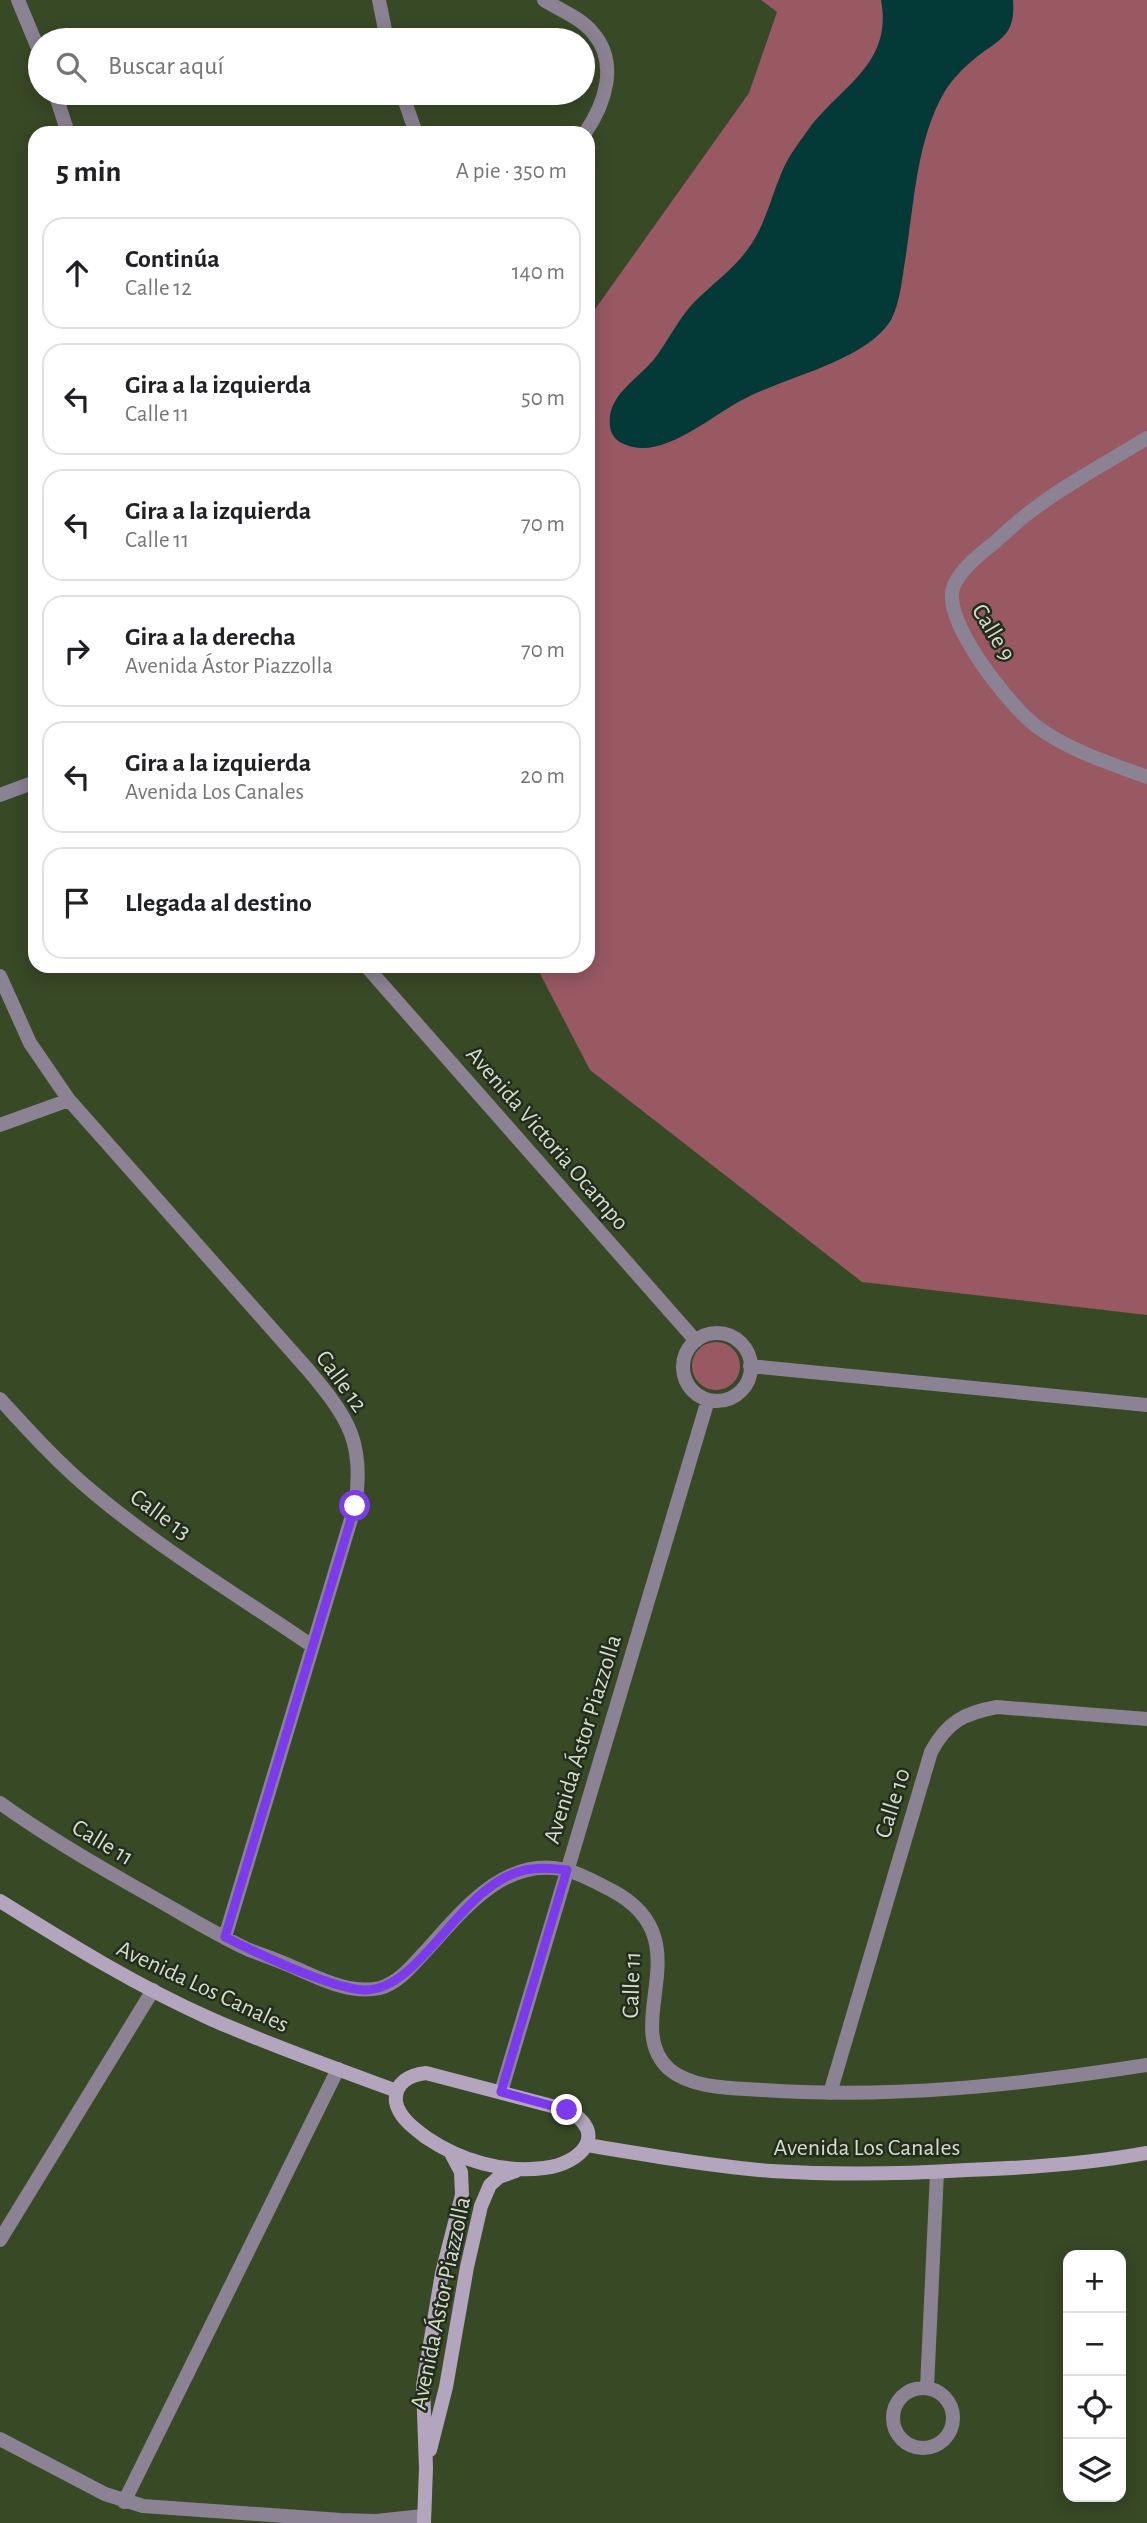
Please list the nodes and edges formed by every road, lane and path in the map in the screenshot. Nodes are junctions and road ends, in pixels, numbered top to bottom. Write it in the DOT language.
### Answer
graph roads {
  1 [pos="18,0"];
  2 [pos="379,0"];
  3 [pos="544,0"];
  4 [pos="30,28"];
  5 [pos="385,28"];
  6 [pos="588,28"];
  7 [pos="595,35"];
  8 [pos="59,105"];
  9 [pos="406,105"];
  10 [pos="66,126"];
  11 [pos="414,126"];
  12 [pos="589,126"];
  13 [pos="1147,438"];
  14 [pos="1147,776"];
  15 [pos="28,784"];
  16 [pos="0,794"];
  17 [pos="372,973"];
  18 [pos="0,976"];
  19 [pos="69,1100"];
  20 [pos="0,1125"];
  21 [pos="696,1340"];
  22 [pos="750,1366"];
  23 [pos="0,1399"];
  24 [pos="708,1400"];
  25 [pos="1147,1405"];
  26 [pos="312,1646"];
  27 [pos="1147,1719"];
  28 [pos="0,1802"];
  29 [pos="567,1870"];
  30 [pos="0,1902"];
  31 [pos="225,1937"];
  32 [pos="153,1990"];
  33 [pos="1147,2065"];
  34 [pos="338,2069"];
  35 [pos="397,2091"];
  36 [pos="501,2092"];
  37 [pos="830,2092"];
  38 [pos="587,2145"];
  39 [pos="451,2153"];
  40 [pos="1147,2153"];
  41 [pos="524,2169"];
  42 [pos="937,2172"];
  43 [pos="0,2240"];
  44 [pos="927,2388"];
  45 [pos="0,2439"];
  46 [pos="426,2468"];
  47 [pos="124,2502"];
  48 [pos="423,2519"];
  1 -- 4 [label="street"];
  2 -- 5 [label="street"];
  3 -- 6 [label="street"];
  7 -- 12 [label="street"];
  8 -- 10 [label="street"];
  9 -- 11 [label="street"];
  13 -- 14 [label="street, Calle 9"];
  15 -- 16 [label="street"];
  17 -- 21 [label="street, Avenida Victoria Ocampo"];
  18 -- 19 [label="street, Calle 12"];
  19 -- 20 [label="street"];
  19 -- 26 [label="street, Calle 12"];
  21 -- 22 [label="street"];
  21 -- 24 [label="street"];
  22 -- 24 [label="street"];
  22 -- 25 [label="street"];
  23 -- 26 [label="street, Calle 13"];
  24 -- 29 [label="street, Avenida Ástor Piazzolla"];
  26 -- 31 [label="street, Calle 12"];
  27 -- 37 [label="street, Calle 10"];
  28 -- 31 [label="street, Calle 11"];
  29 -- 31 [label="street, Calle 11"];
  29 -- 36 [label="street, Avenida Ástor Piazzolla"];
  29 -- 37 [label="street, Calle 11"];
  30 -- 32 [label="main road, Avenida Los Canales"];
  32 -- 34 [label="main road, Avenida Los Canales"];
  32 -- 43 [label="street"];
  33 -- 37 [label="street, Calle 11"];
  34 -- 35 [label="main road, Avenida Los Canales"];
  34 -- 47 [label="street"];
  35 -- 36 [label="main road"];
  35 -- 39 [label="main road"];
  36 -- 38 [label="main road"];
  38 -- 41 [label="main road"];
  38 -- 42 [label="main road, Avenida Los Canales"];
  39 -- 41 [label="main road"];
  39 -- 46 [label="main road, Avenida Ástor Piazzolla"];
  40 -- 42 [label="main road, Avenida Los Canales"];
  41 -- 46 [label="main road, Avenida Ástor Piazzolla"];
  42 -- 44 [label="street"];
  44 -- 44 [label="street"];
  45 -- 47 [label="street"];
  46 -- 48 [label="main road, Avenida Ástor Piazzolla"];
  47 -- 48 [label="street"];
}
